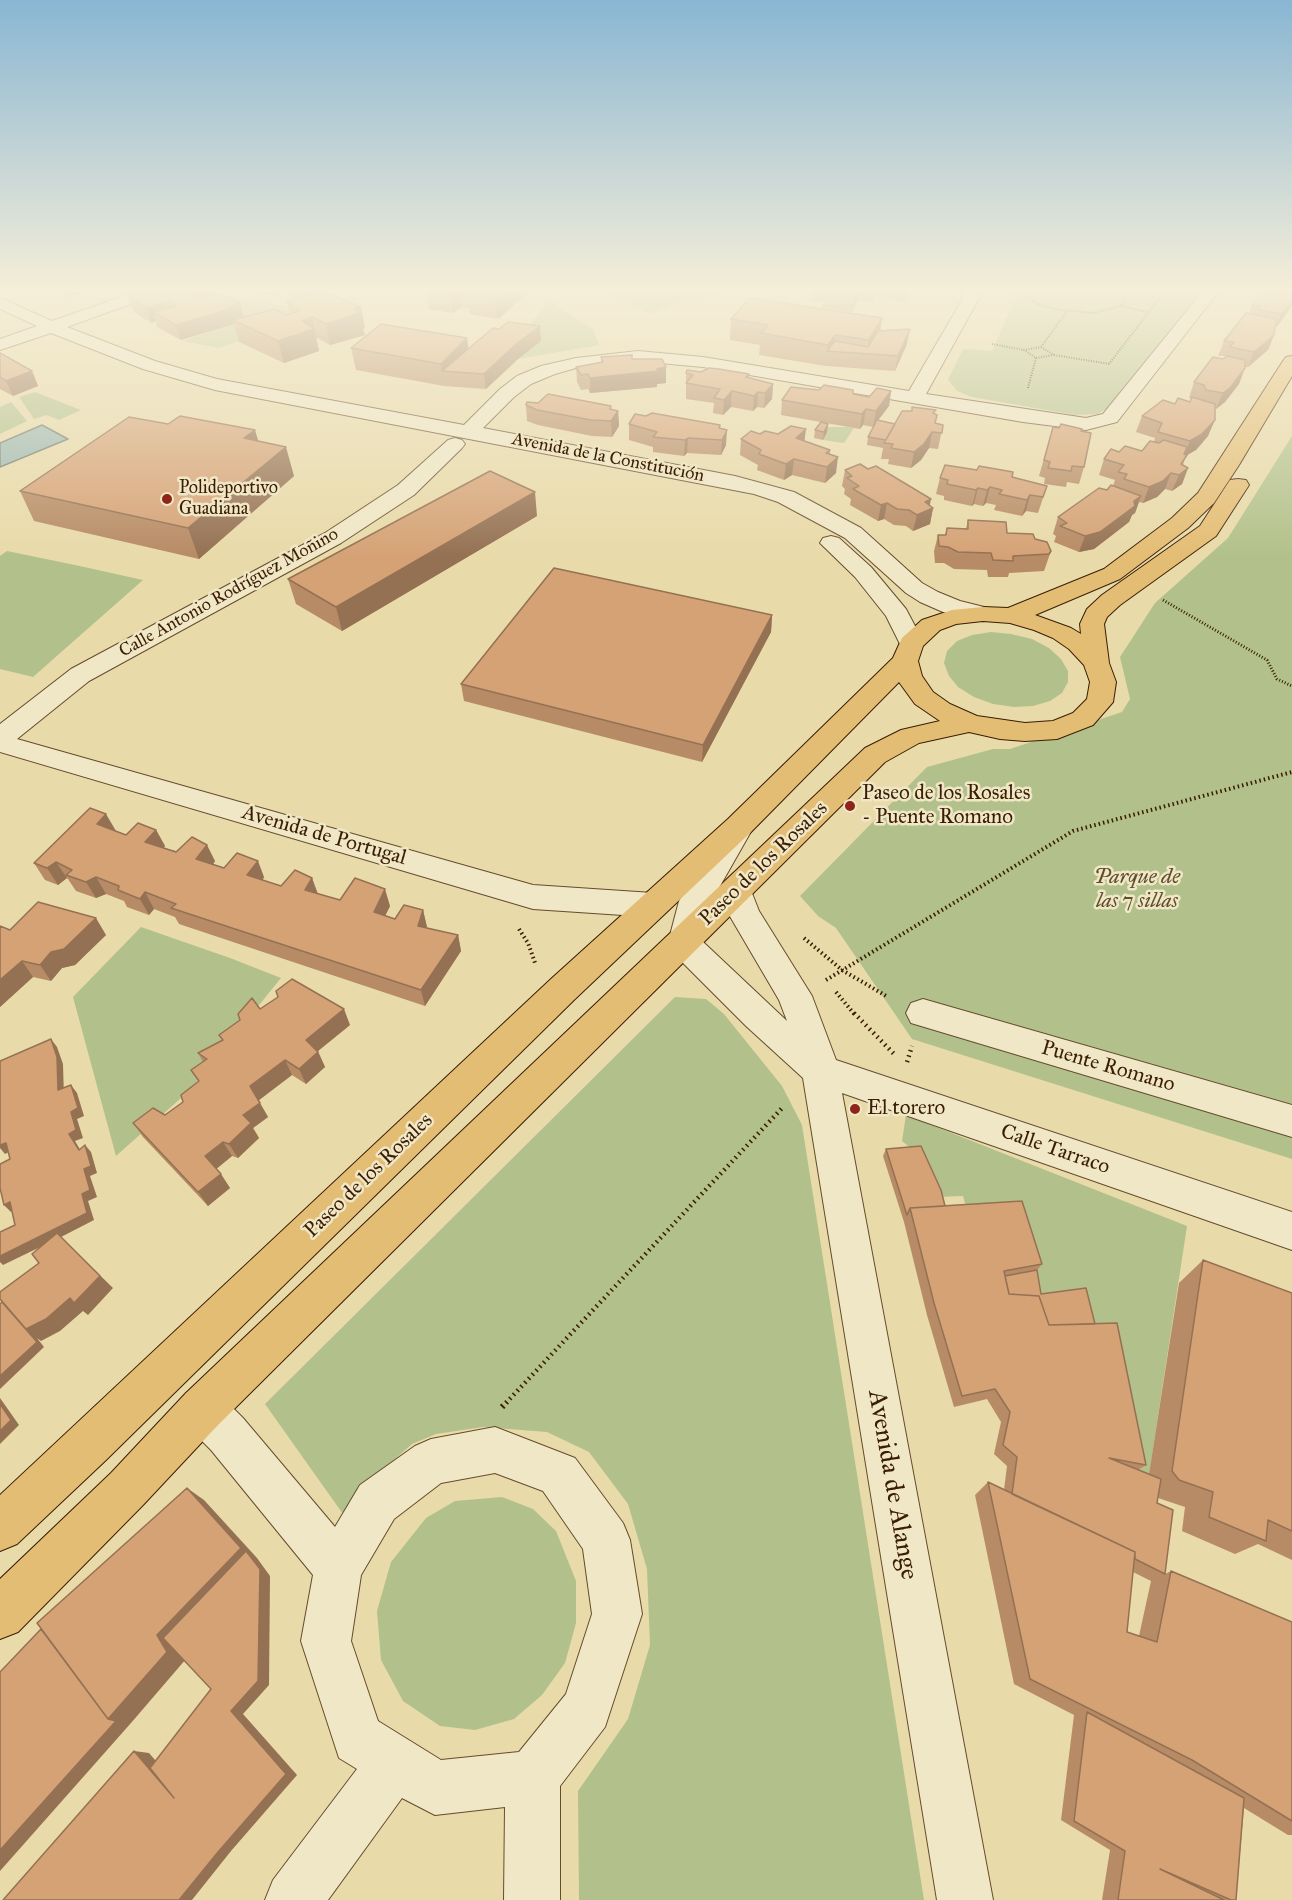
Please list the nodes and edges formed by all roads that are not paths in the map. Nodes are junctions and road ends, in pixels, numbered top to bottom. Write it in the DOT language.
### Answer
graph roads {
  1 [pos="144,380"];
  2 [pos="200,380"];
  3 [pos="525,380"];
  4 [pos="804,380"];
  5 [pos="924,380"];
  6 [pos="1140,380"];
  7 [pos="1280,380"];
  8 [pos="914,398"];
  9 [pos="1292,402"];
  10 [pos="462,437"];
  11 [pos="982,614"];
  12 [pos="1011,616"];
  13 [pos="908,652"];
  14 [pos="1096,663"];
  15 [pos="969,723"];
  16 [pos="0,738"];
  17 [pos="0,743"];
  18 [pos="739,826"];
  19 [pos="737,891"];
  20 [pos="653,905"];
  21 [pos="684,943"];
  22 [pos="923,1013"];
  23 [pos="819,1070"];
  24 [pos="1292,1121"];
  25 [pos="1292,1231"];
  26 [pos="202,1409"];
  27 [pos="0,1527"];
  28 [pos="338,1568"];
  29 [pos="0,1614"];
  30 [pos="395,1762"];
  31 [pos="533,1778"];
  32 [pos="292,1900"];
  33 [pos="532,1900"];
  34 [pos="966,1900"];
  1 -- 10 [label="street, Avenida de la Constitución"];
  2 -- 10 [label="street, Avenida de la Constitución"];
  3 -- 10 [label="street, Calle Antonio Rodríguez Moñino"];
  4 -- 8 [label="street, Calle Antonio Rodríguez Moñino"];
  5 -- 8 [label="street"];
  6 -- 8 [label="street, Calle Antonio Rodríguez Moñino"];
  7 -- 12 [label="main road"];
  9 -- 14 [label="main road"];
  10 -- 11 [label="street, Avenida de la Constitución"];
  10 -- 13 [label="street, Avenida de la Constitución"];
  10 -- 16 [label="street, Calle Antonio Rodríguez Moñino"];
  11 -- 12 [label="main road"];
  11 -- 13 [label="main road"];
  12 -- 14 [label="main road"];
  13 -- 15 [label="main road"];
  13 -- 18 [label="main road, Paseo de los Rosales"];
  14 -- 15 [label="main road"];
  15 -- 19 [label="main road, Paseo de los Rosales"];
  17 -- 20 [label="street, Avenida de Portugal"];
  18 -- 20 [label="main road, Paseo de los Rosales"];
  18 -- 21 [label="street, Paseo de los Rosales"];
  19 -- 21 [label="main road, Paseo de los Rosales"];
  19 -- 23 [label="street, Avenida de Alange"];
  20 -- 27 [label="main road, Paseo de los Rosales"];
  21 -- 23 [label="street"];
  21 -- 26 [label="main road, Paseo de los Rosales"];
  22 -- 24 [label="street, Puente Romano"];
  23 -- 25 [label="street, Calle Tarraco"];
  23 -- 34 [label="street, Avenida de Alange"];
  26 -- 28 [label="street"];
  26 -- 29 [label="main road, Paseo de los Rosales"];
  28 -- 30 [label="street"];
  28 -- 31 [label="street"];
  30 -- 31 [label="street"];
  30 -- 32 [label="street"];
  31 -- 33 [label="street"];
}
